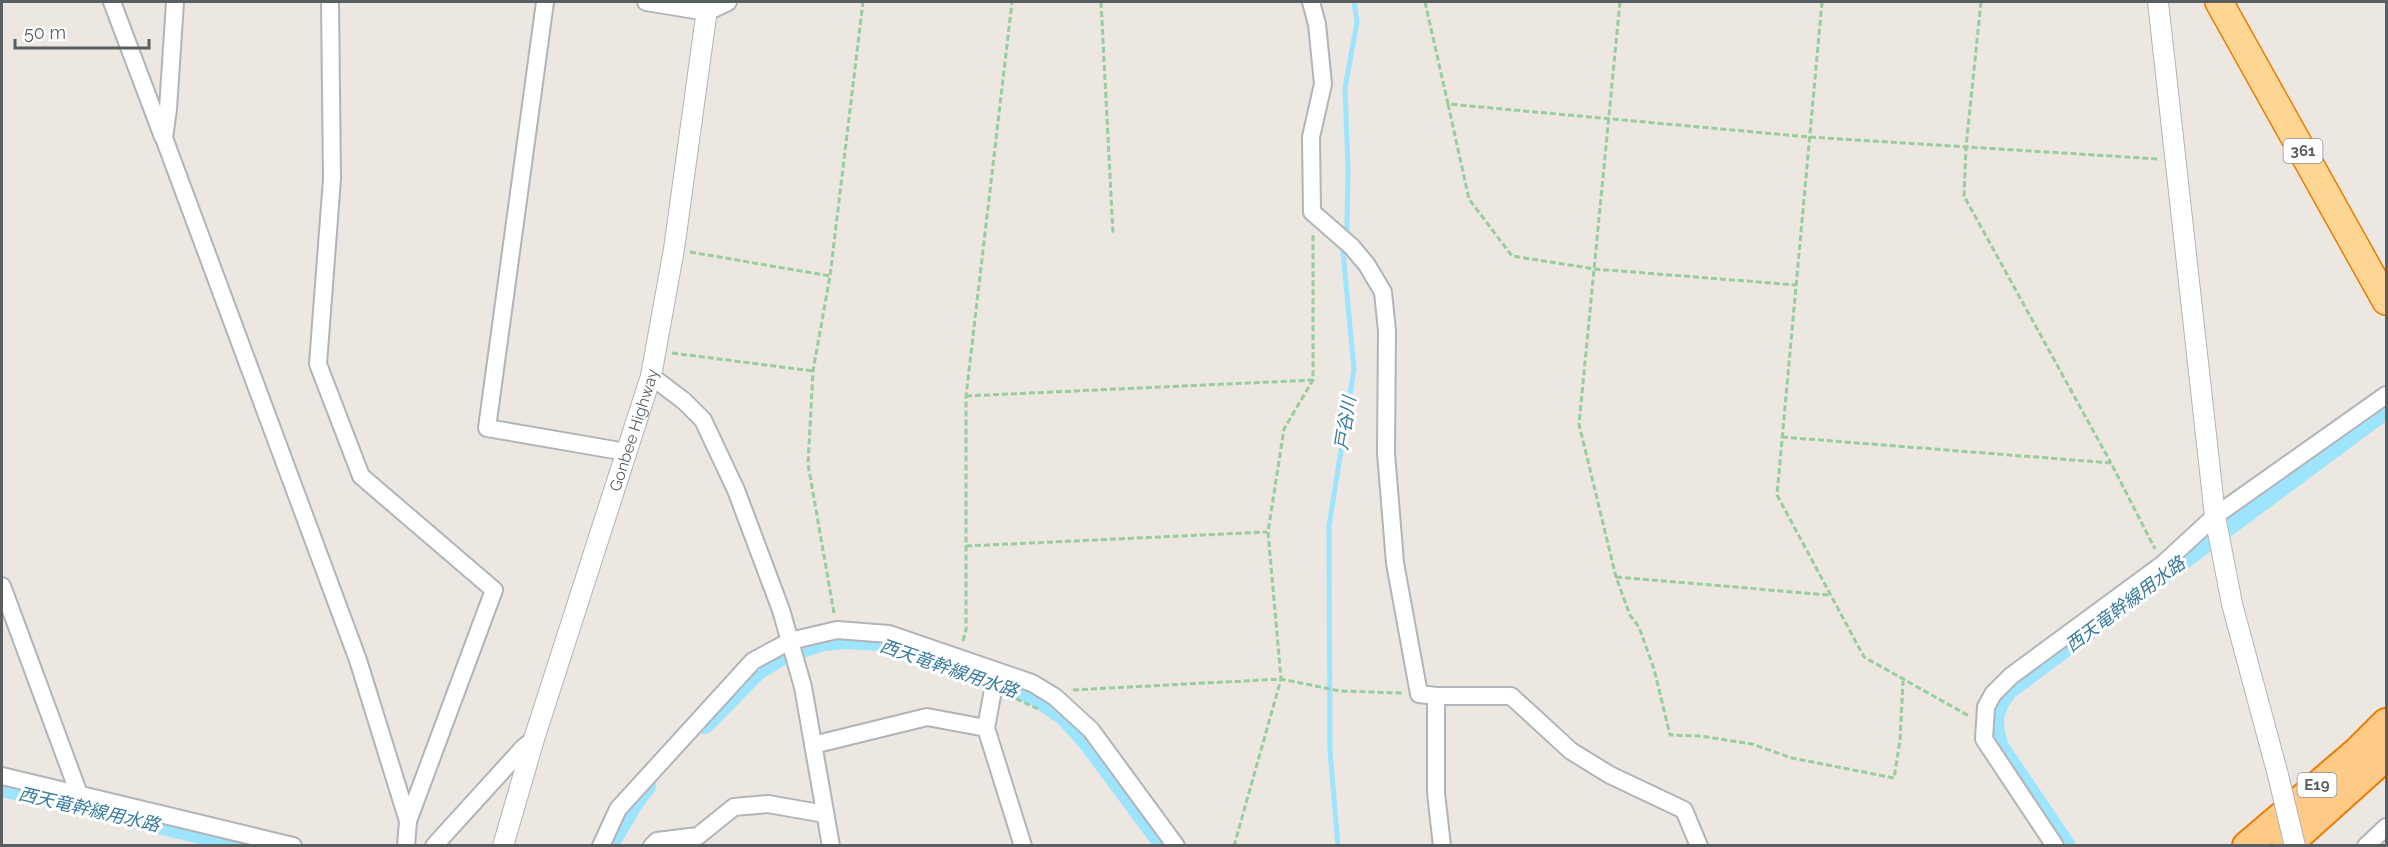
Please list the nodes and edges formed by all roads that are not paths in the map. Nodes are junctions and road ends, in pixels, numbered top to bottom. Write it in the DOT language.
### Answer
graph roads {
  1 [pos="112,2"];
  2 [pos="175,2"];
  3 [pos="330,2"];
  4 [pos="544,2"];
  5 [pos="646,2"];
  6 [pos="729,2"];
  7 [pos="1311,2"];
  8 [pos="2158,2"];
  9 [pos="2218,2"];
  10 [pos="707,7"];
  11 [pos="164,138"];
  12 [pos="2386,302"];
  13 [pos="651,376"];
  14 [pos="2386,395"];
  15 [pos="626,452"];
  16 [pos="2214,516"];
  17 [pos="2,586"];
  18 [pos="790,641"];
  19 [pos="993,690"];
  20 [pos="1436,696"];
  21 [pos="2386,723"];
  22 [pos="986,728"];
  23 [pos="534,739"];
  24 [pos="813,745"];
  25 [pos="2386,756"];
  26 [pos="2,776"];
  27 [pos="79,794"];
  28 [pos="825,814"];
  29 [pos="408,821"];
  30 [pos="2386,827"];
  31 [pos="293,846"];
  32 [pos="406,846"];
  33 [pos="434,846"];
  34 [pos="503,846"];
  35 [pos="601,846"];
  36 [pos="652,846"];
  37 [pos="831,846"];
  38 [pos="1023,846"];
  39 [pos="1176,846"];
  40 [pos="1442,846"];
  41 [pos="1700,846"];
  42 [pos="2055,846"];
  43 [pos="2247,846"];
  44 [pos="2286,846"];
  45 [pos="2295,846"];
  46 [pos="2366,846"];
  1 -- 11 [label="street"];
  2 -- 11 [label="street"];
  3 -- 29 [label="street"];
  4 -- 15 [label="street"];
  5 -- 10 [label="street"];
  6 -- 10 [label="street"];
  7 -- 20 [label="street"];
  8 -- 16 [label="street"];
  9 -- 12 [label="highway, 361"];
  10 -- 13 [label="street, Gonbee Highway"];
  11 -- 29 [label="street"];
  13 -- 15 [label="street, Gonbee Highway"];
  13 -- 18 [label="street"];
  14 -- 16 [label="street"];
  15 -- 23 [label="street, Gonbee Highway"];
  16 -- 42 [label="street"];
  16 -- 45 [label="street, bridge"];
  17 -- 27 [label="street"];
  18 -- 24 [label="street"];
  18 -- 35 [label="street"];
  18 -- 39 [label="street"];
  19 -- 22 [label="street"];
  20 -- 40 [label="street"];
  20 -- 41 [label="street"];
  21 -- 43 [label="highway, E19"];
  22 -- 24 [label="street"];
  22 -- 38 [label="street"];
  23 -- 33 [label="street"];
  23 -- 34 [label="street, Gonbee Highway"];
  24 -- 28 [label="street"];
  25 -- 44 [label="highway, E19"];
  26 -- 27 [label="street"];
  27 -- 31 [label="street"];
  28 -- 36 [label="street"];
  28 -- 37 [label="street"];
  29 -- 32 [label="street"];
  30 -- 46 [label="street"];
}
